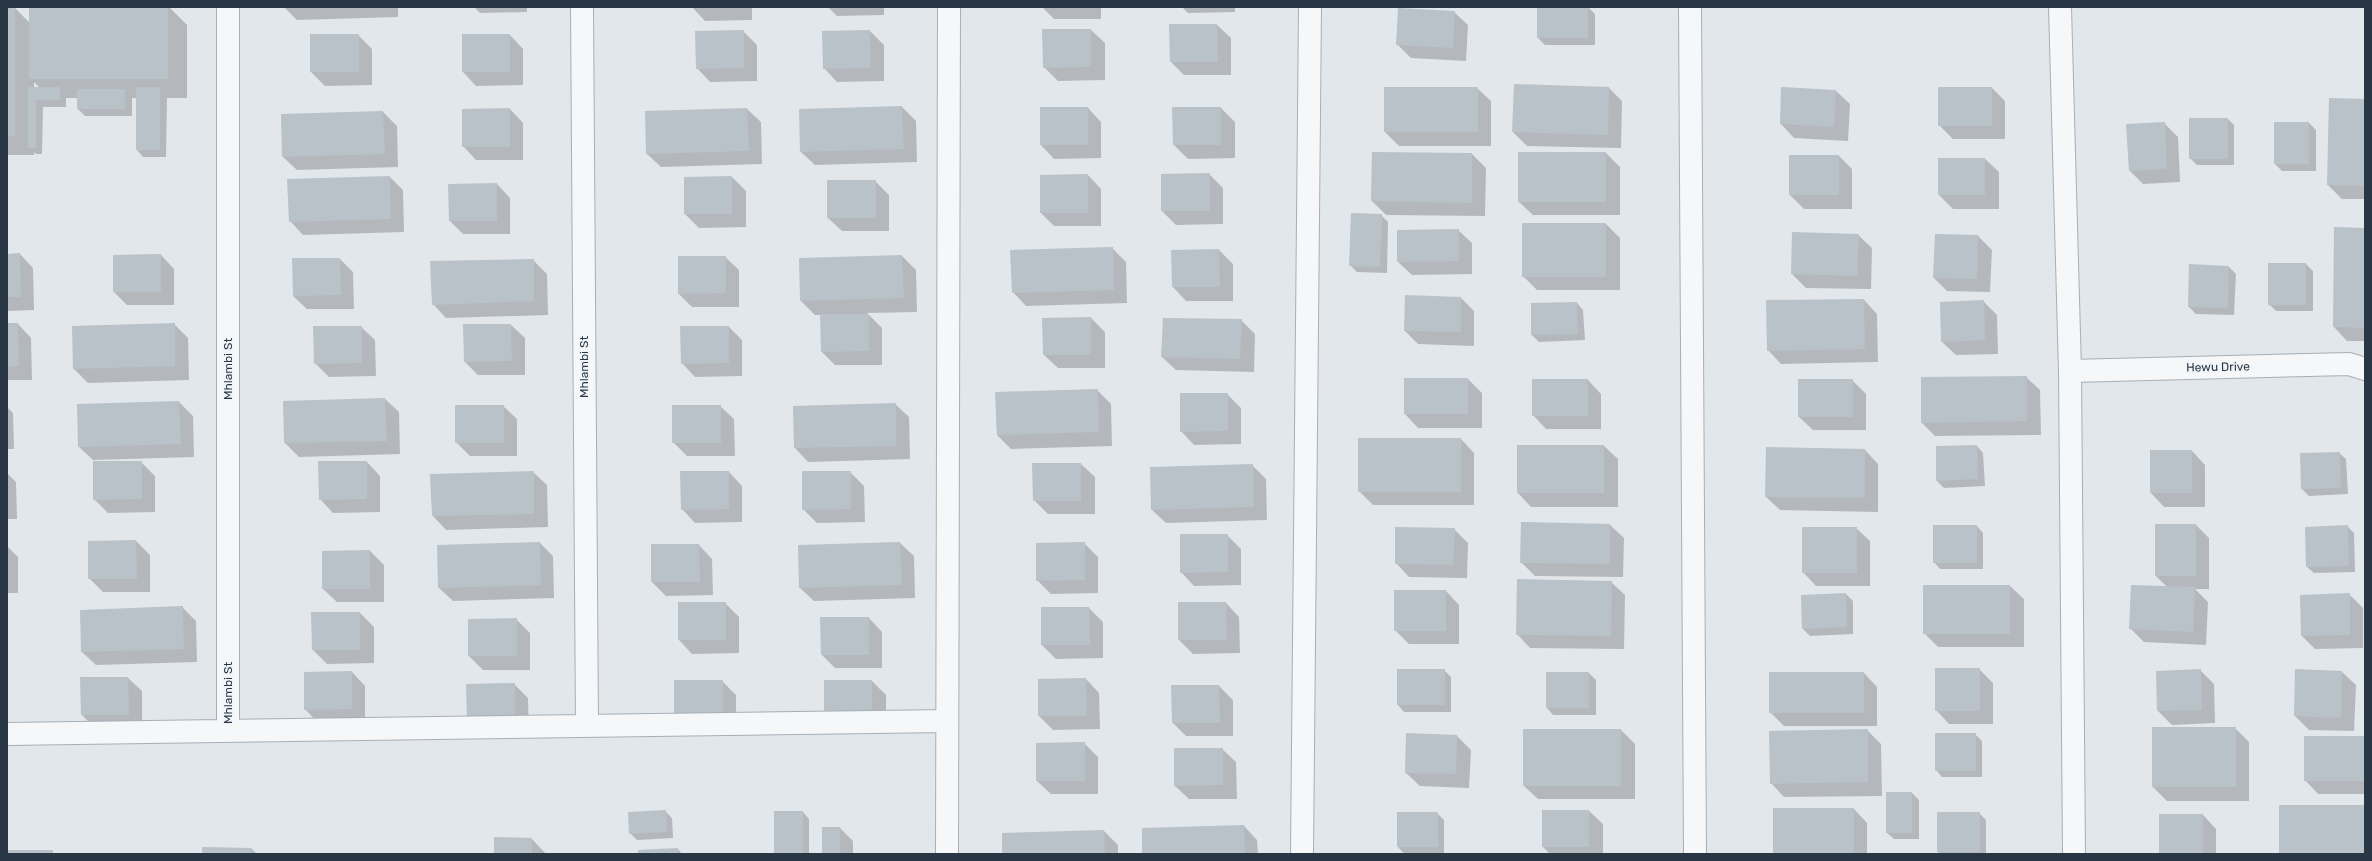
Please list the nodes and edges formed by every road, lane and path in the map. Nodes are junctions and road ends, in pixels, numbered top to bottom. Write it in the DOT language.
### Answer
graph roads {
  1 [pos="228,7"];
  2 [pos="582,7"];
  3 [pos="949,7"];
  4 [pos="1310,7"];
  5 [pos="1690,7"];
  6 [pos="2060,7"];
  7 [pos="2365,369"];
  8 [pos="2070,371"];
  9 [pos="948,721"];
  10 [pos="587,726"];
  11 [pos="228,731"];
  12 [pos="7,734"];
  13 [pos="948,854"];
  14 [pos="1302,854"];
  15 [pos="1695,854"];
  16 [pos="2074,854"];
  1 -- 11 [label="street, Mhlambi St"];
  2 -- 10 [label="street, Mhlambi St"];
  3 -- 9 [label="street"];
  4 -- 14 [label="street"];
  5 -- 15 [label="street"];
  6 -- 8 [label="street"];
  7 -- 8 [label="street, Hewu Drive"];
  8 -- 16 [label="street"];
  9 -- 10 [label="street"];
  9 -- 13 [label="street"];
  10 -- 11 [label="street"];
  11 -- 12 [label="street"];
}
